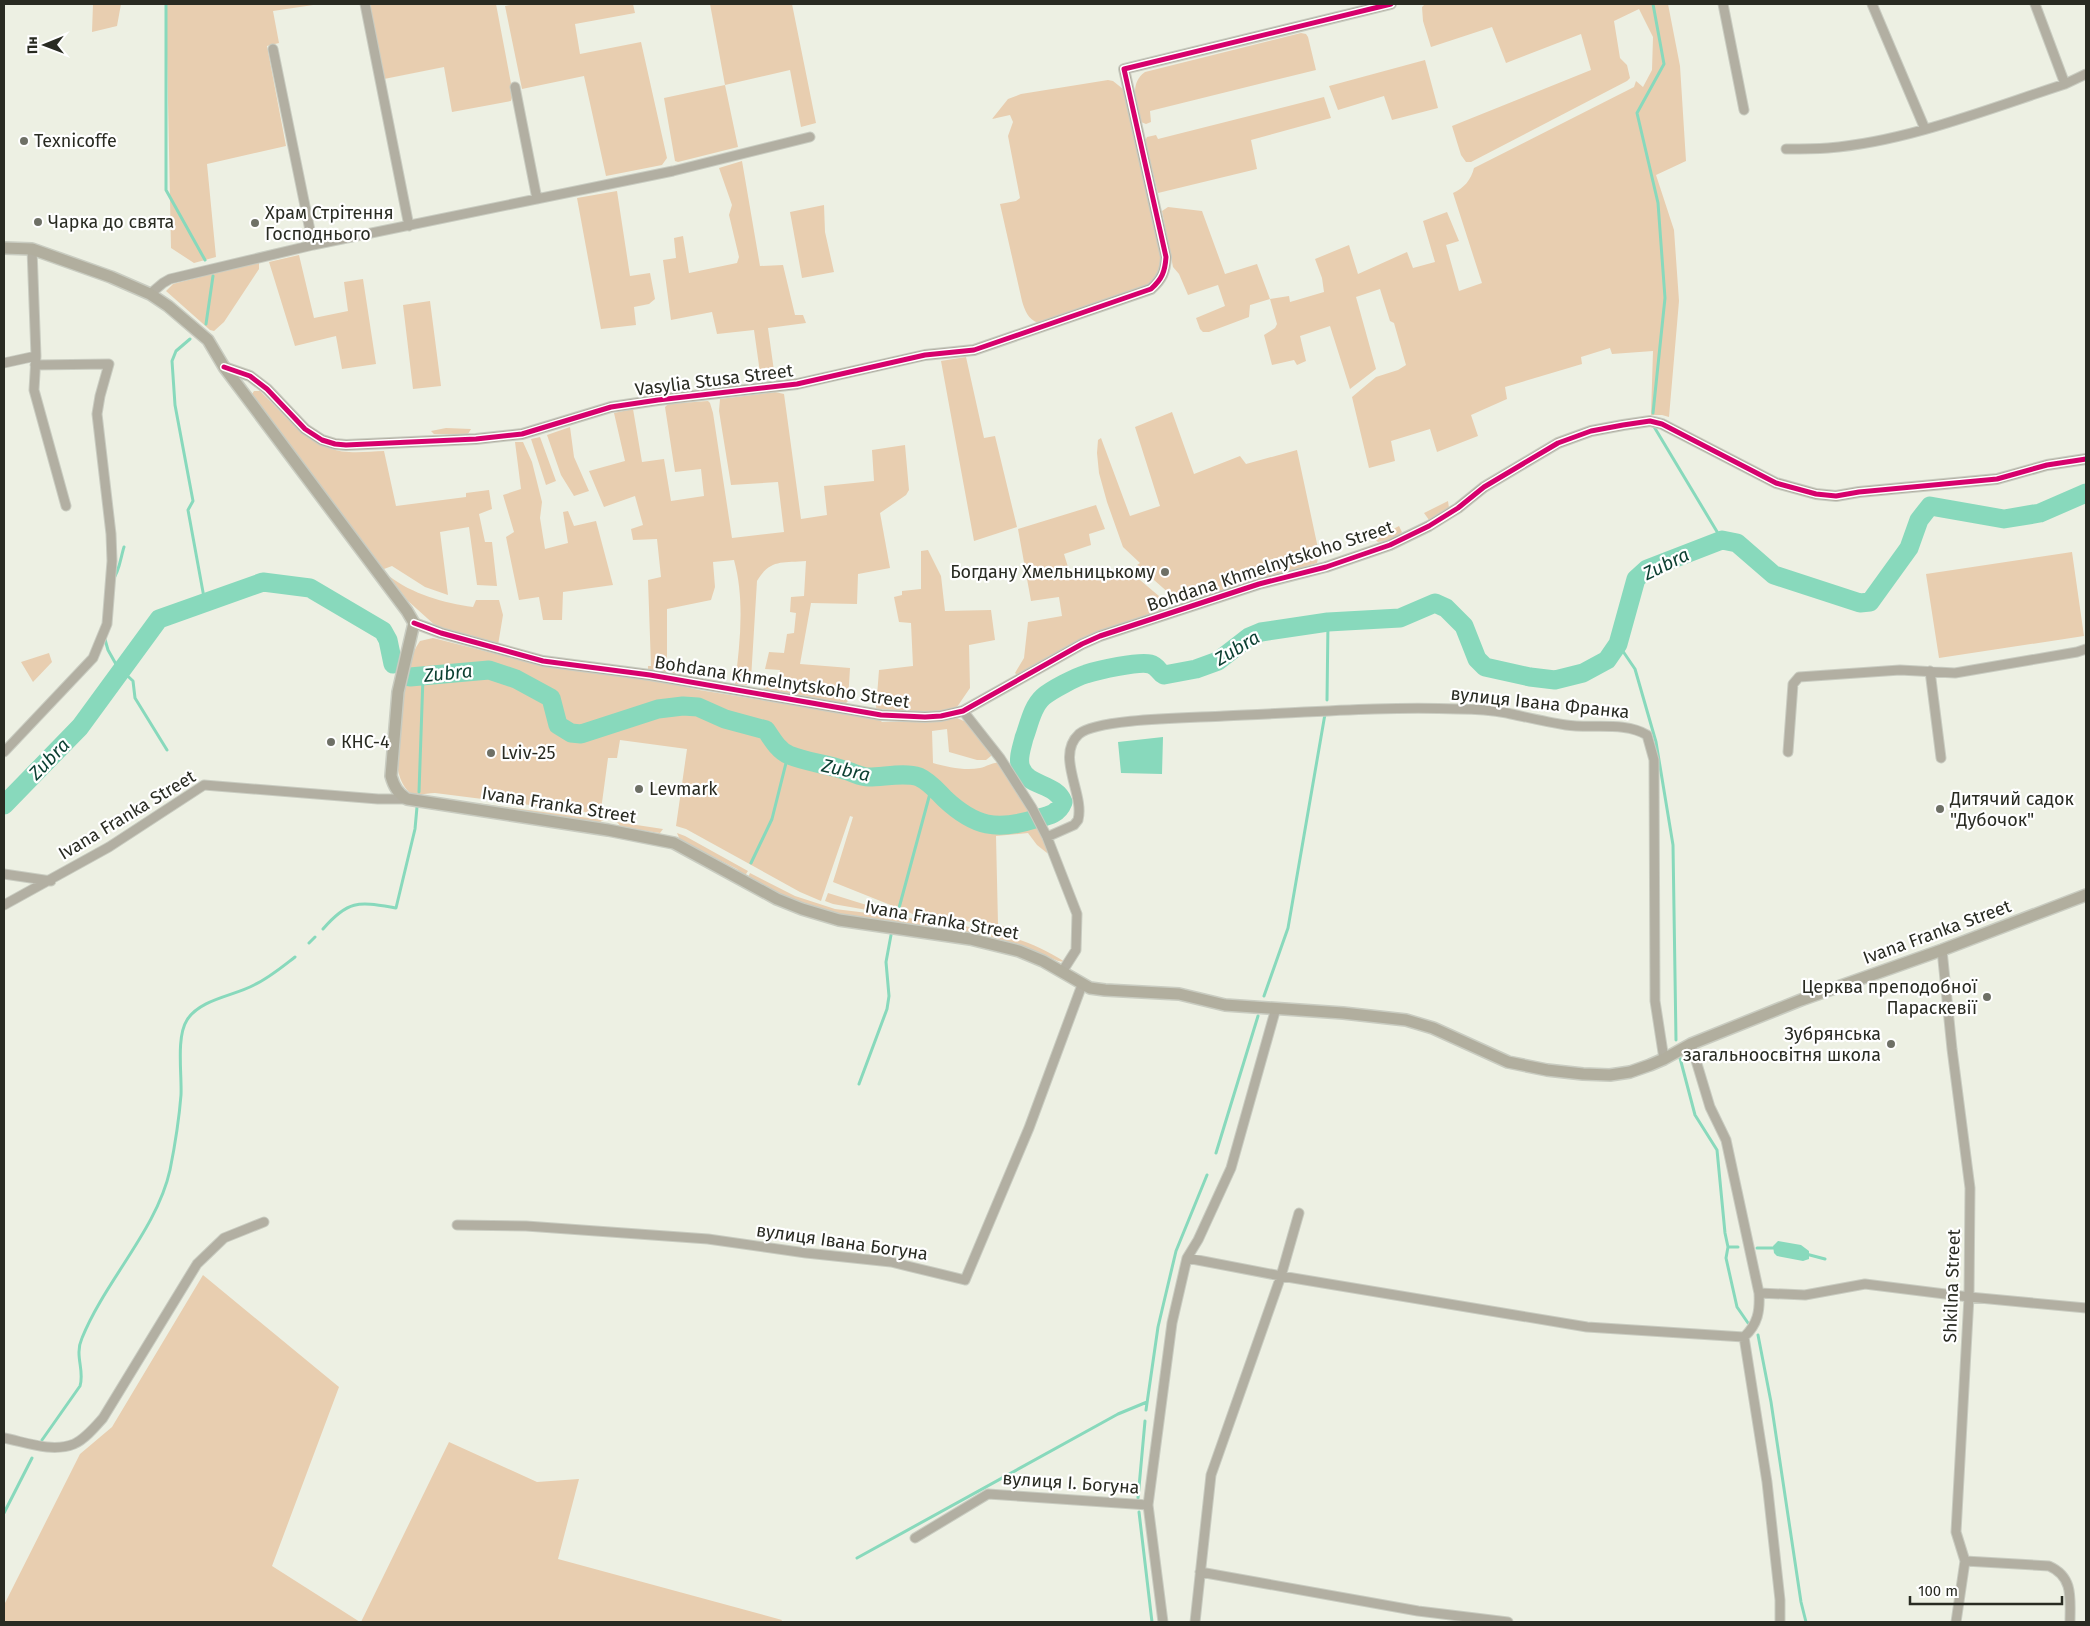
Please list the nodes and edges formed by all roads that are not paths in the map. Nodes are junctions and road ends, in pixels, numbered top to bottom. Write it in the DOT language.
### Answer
graph roads {
  1 [pos="364,4"];
  2 [pos="1391,4"];
  3 [pos="1723,4"];
  4 [pos="1872,4"];
  5 [pos="2035,4"];
  6 [pos="274,49"];
  7 [pos="2086,74"];
  8 [pos="2065,84"];
  9 [pos="515,87"];
  10 [pos="1744,110"];
  11 [pos="1925,129"];
  12 [pos="810,137"];
  13 [pos="1786,149"];
  14 [pos="537,199"];
  15 [pos="408,226"];
  16 [pos="313,245"];
  17 [pos="4,248"];
  18 [pos="32,249"];
  19 [pos="150,294"];
  20 [pos="36,360"];
  21 [pos="4,363"];
  22 [pos="224,367"];
  23 [pos="2086,459"];
  24 [pos="66,506"];
  25 [pos="414,623"];
  26 [pos="2086,649"];
  27 [pos="1930,671"];
  28 [pos="963,711"];
  29 [pos="4,752"];
  30 [pos="1788,752"];
  31 [pos="1941,758"];
  32 [pos="407,799"];
  33 [pos="1047,837"];
  34 [pos="4,874"];
  35 [pos="50,880"];
  36 [pos="2086,895"];
  37 [pos="4,905"];
  38 [pos="1942,950"];
  39 [pos="1062,972"];
  40 [pos="1082,985"];
  41 [pos="1276,1008"];
  42 [pos="1691,1044"];
  43 [pos="1664,1060"];
  44 [pos="1299,1213"];
  45 [pos="264,1222"];
  46 [pos="457,1225"];
  47 [pos="1187,1258"];
  48 [pos="1281,1276"];
  49 [pos="1759,1293"];
  50 [pos="1969,1297"];
  51 [pos="2086,1308"];
  52 [pos="1744,1337"];
  53 [pos="4,1438"];
  54 [pos="1148,1505"];
  55 [pos="915,1538"];
  56 [pos="1966,1561"];
  57 [pos="1200,1572"];
  58 [pos="1163,1622"];
  59 [pos="1195,1622"];
  60 [pos="1508,1622"];
  61 [pos="1780,1622"];
  62 [pos="1956,1622"];
  63 [pos="2070,1622"];
  1 -- 15 [label="street"];
  2 -- 22 [label="street, Vasylia Stusa Street"];
  3 -- 10 [label="street"];
  4 -- 11 [label="street"];
  5 -- 8 [label="street"];
  6 -- 16 [label="street"];
  7 -- 8 [label="street"];
  8 -- 11 [label="street"];
  9 -- 14 [label="street"];
  11 -- 13 [label="street"];
  12 -- 14 [label="street"];
  14 -- 15 [label="street"];
  15 -- 16 [label="street"];
  16 -- 19 [label="street"];
  17 -- 18 [label="main road"];
  18 -- 19 [label="main road"];
  18 -- 20 [label="street"];
  19 -- 22 [label="main road"];
  20 -- 21 [label="street"];
  20 -- 24 [label="street"];
  20 -- 29 [label="street"];
  22 -- 25 [label="main road"];
  23 -- 28 [label="street, Bohdana Khmelnytskoho Street"];
  25 -- 28 [label="street, Bohdana Khmelnytskoho Street"];
  25 -- 32 [label="main road"];
  26 -- 27 [label="street"];
  27 -- 30 [label="street"];
  27 -- 31 [label="street"];
  28 -- 33 [label="street"];
  32 -- 35 [label="street, Ivana Franka Street"];
  32 -- 39 [label="main road, Ivana Franka Street"];
  33 -- 39 [label="street"];
  33 -- 43 [label="street, вулиця Івана Франка"];
  34 -- 35 [label="street"];
  35 -- 37 [label="street, Ivana Franka Street"];
  36 -- 38 [label="main road, Ivana Franka Street"];
  38 -- 42 [label="main road, Ivana Franka Street"];
  38 -- 50 [label="street, Shkilna Street"];
  39 -- 40 [label="main road, Ivana Franka Street"];
  40 -- 41 [label="main road, Ivana Franka Street"];
  40 -- 46 [label="street, вулиця Івана Богуна"];
  41 -- 43 [label="main road, Ivana Franka Street"];
  41 -- 47 [label="street"];
  42 -- 43 [label="main road, Ivana Franka Street"];
  42 -- 49 [label="street"];
  44 -- 48 [label="street"];
  45 -- 53 [label="street"];
  47 -- 48 [label="street"];
  47 -- 54 [label="street"];
  48 -- 52 [label="street"];
  48 -- 57 [label="street"];
  49 -- 50 [label="street"];
  49 -- 52 [label="street"];
  50 -- 51 [label="street"];
  50 -- 56 [label="street, Shkilna Street"];
  52 -- 61 [label="street"];
  54 -- 55 [label="street, вулиця І. Богуна"];
  54 -- 58 [label="street"];
  56 -- 62 [label="street, Shkilna Street"];
  56 -- 63 [label="street"];
  57 -- 59 [label="street"];
  57 -- 60 [label="street"];
}
